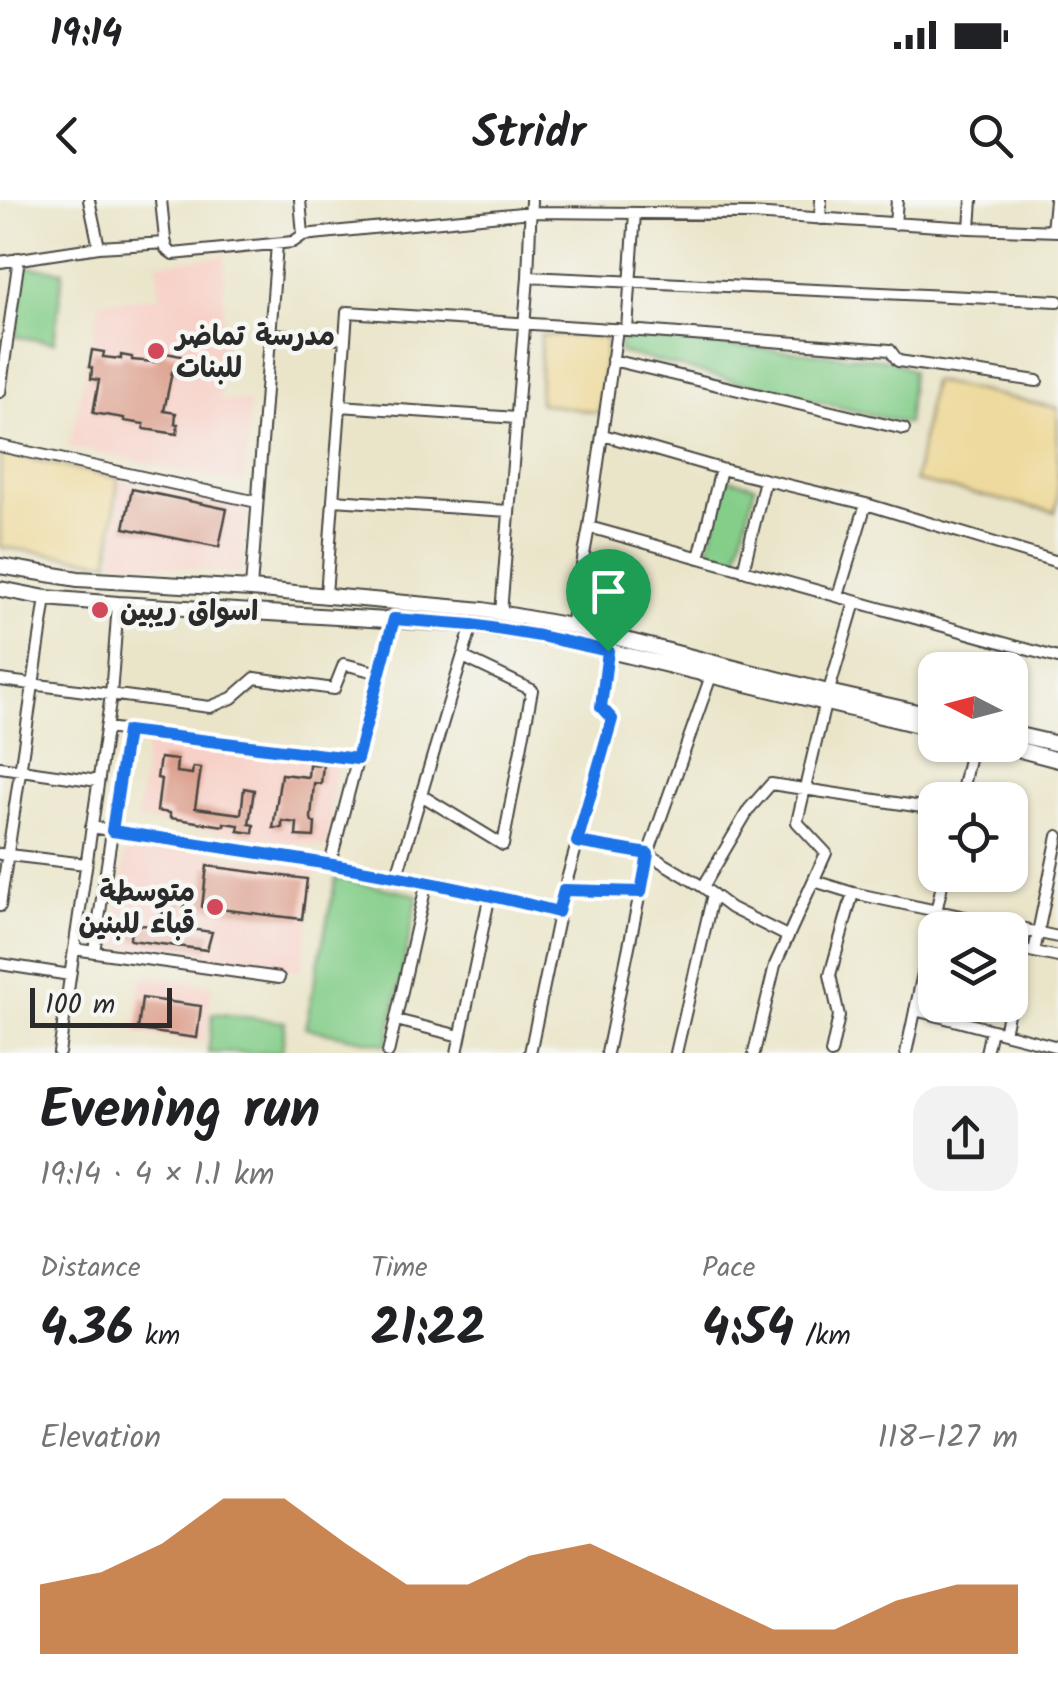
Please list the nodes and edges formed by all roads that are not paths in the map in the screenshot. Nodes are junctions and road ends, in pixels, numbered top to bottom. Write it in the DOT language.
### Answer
graph roads {
  1 [pos="89,200"];
  2 [pos="161,200"];
  3 [pos="300,200"];
  4 [pos="752,200"];
  5 [pos="821,200"];
  6 [pos="896,200"];
  7 [pos="972,200"];
  8 [pos="1055,200"];
  9 [pos="531,206"];
  10 [pos="607,206"];
  11 [pos="680,206"];
  12 [pos="634,213"];
  13 [pos="752,214"];
  14 [pos="820,218"];
  15 [pos="896,224"];
  16 [pos="970,228"];
  17 [pos="1055,231"];
  18 [pos="303,235"];
  19 [pos="166,242"];
  20 [pos="277,244"];
  21 [pos="99,247"];
  22 [pos="19,258"];
  23 [pos="0,262"];
  24 [pos="528,277"];
  25 [pos="631,282"];
  26 [pos="1058,301"];
  27 [pos="524,324"];
  28 [pos="622,330"];
  29 [pos="270,334"];
  30 [pos="346,338"];
  31 [pos="612,360"];
  32 [pos="1037,382"];
  33 [pos="0,392"];
  34 [pos="340,406"];
  35 [pos="517,418"];
  36 [pos="904,429"];
  37 [pos="602,435"];
  38 [pos="0,446"];
  39 [pos="721,468"];
  40 [pos="765,480"];
  41 [pos="334,500"];
  42 [pos="258,502"];
  43 [pos="866,504"];
  44 [pos="509,512"];
  45 [pos="589,526"];
  46 [pos="699,558"];
  47 [pos="1058,562"];
  48 [pos="0,566"];
  49 [pos="743,571"];
  50 [pos="0,589"];
  51 [pos="251,589"];
  52 [pos="326,595"];
  53 [pos="838,596"];
  54 [pos="46,598"];
  55 [pos="855,602"];
  56 [pos="118,604"];
  57 [pos="502,613"];
  58 [pos="394,619"];
  59 [pos="472,625"];
  60 [pos="571,626"];
  61 [pos="608,651"];
  62 [pos="462,656"];
  63 [pos="1058,658"];
  64 [pos="380,673"];
  65 [pos="711,676"];
  66 [pos="0,680"];
  67 [pos="33,684"];
  68 [pos="110,695"];
  69 [pos="827,698"];
  70 [pos="918,713"];
  71 [pos="918,724"];
  72 [pos="106,728"];
  73 [pos="127,731"];
  74 [pos="1028,737"];
  75 [pos="1058,744"];
  76 [pos="1028,752"];
  77 [pos="357,759"];
  78 [pos="1058,760"];
  79 [pos="0,767"];
  80 [pos="20,770"];
  81 [pos="98,781"];
  82 [pos="804,788"];
  83 [pos="421,795"];
  84 [pos="918,806"];
  85 [pos="91,827"];
  86 [pos="112,831"];
  87 [pos="1058,836"];
  88 [pos="577,842"];
  89 [pos="4,854"];
  90 [pos="648,854"];
  91 [pos="1055,863"];
  92 [pos="86,864"];
  93 [pos="330,864"];
  94 [pos="397,876"];
  95 [pos="428,881"];
  96 [pos="814,881"];
  97 [pos="564,890"];
  98 [pos="708,891"];
  99 [pos="641,892"];
  100 [pos="941,892"];
  101 [pos="852,893"];
  102 [pos="490,894"];
  103 [pos="0,906"];
  104 [pos="937,910"];
  105 [pos="558,912"];
  106 [pos="1032,930"];
  107 [pos="786,936"];
  108 [pos="1058,936"];
  109 [pos="74,949"];
  110 [pos="1028,950"];
  111 [pos="94,952"];
  112 [pos="1058,957"];
  113 [pos="0,964"];
  114 [pos="70,975"];
  115 [pos="278,978"];
  116 [pos="915,1010"];
  117 [pos="396,1020"];
  118 [pos="1007,1022"];
  119 [pos="991,1030"];
  120 [pos="1004,1033"];
  121 [pos="460,1036"];
  122 [pos="1056,1049"];
  123 [pos="58,1053"];
  124 [pos="388,1053"];
  125 [pos="457,1053"];
  126 [pos="530,1053"];
  127 [pos="606,1053"];
  128 [pos="676,1053"];
  129 [pos="754,1053"];
  130 [pos="831,1053"];
  131 [pos="906,1053"];
  132 [pos="986,1053"];
  1 -- 21 [label="street"];
  2 -- 19 [label="street"];
  3 -- 18 [label="street"];
  4 -- 13 [label="street"];
  5 -- 14 [label="street"];
  6 -- 15 [label="street"];
  7 -- 16 [label="street"];
  8 -- 17 [label="street"];
  9 -- 10 [label="street"];
  9 -- 18 [label="street"];
  9 -- 24 [label="street"];
  10 -- 12 [label="street"];
  11 -- 12 [label="street"];
  11 -- 13 [label="street"];
  12 -- 25 [label="street"];
  13 -- 14 [label="street"];
  14 -- 15 [label="street"];
  15 -- 16 [label="street"];
  16 -- 17 [label="street"];
  18 -- 20 [label="street"];
  19 -- 20 [label="street"];
  19 -- 21 [label="street"];
  20 -- 29 [label="street"];
  21 -- 22 [label="street"];
  22 -- 23 [label="street"];
  22 -- 33 [label="street"];
  24 -- 25 [label="street"];
  24 -- 27 [label="street"];
  25 -- 26 [label="street"];
  25 -- 28 [label="street"];
  27 -- 28 [label="street"];
  27 -- 30 [label="street"];
  27 -- 35 [label="street"];
  28 -- 31 [label="street"];
  28 -- 32 [label="street"];
  29 -- 30 [label="street"];
  29 -- 42 [label="street"];
  30 -- 34 [label="street"];
  31 -- 36 [label="street"];
  31 -- 37 [label="street"];
  34 -- 35 [label="street"];
  34 -- 41 [label="street"];
  35 -- 44 [label="street"];
  37 -- 39 [label="street"];
  37 -- 45 [label="street"];
  38 -- 42 [label="street"];
  39 -- 40 [label="street"];
  39 -- 46 [label="street"];
  40 -- 43 [label="street"];
  40 -- 49 [label="street"];
  41 -- 44 [label="street"];
  41 -- 52 [label="street"];
  42 -- 51 [label="street"];
  43 -- 47 [label="street"];
  43 -- 53 [label="street"];
  44 -- 57 [label="street"];
  45 -- 46 [label="street"];
  45 -- 60 [label="street"];
  46 -- 49 [label="street"];
  48 -- 51 [label="main road"];
  49 -- 53 [label="street"];
  50 -- 54 [label="main road"];
  51 -- 52 [label="main road"];
  52 -- 57 [label="main road"];
  53 -- 55 [label="street"];
  54 -- 56 [label="main road"];
  54 -- 67 [label="street"];
  55 -- 63 [label="street"];
  55 -- 69 [label="street"];
  56 -- 58 [label="main road"];
  56 -- 68 [label="street"];
  57 -- 60 [label="main road"];
  58 -- 59 [label="main road"];
  58 -- 64 [label="street"];
  59 -- 61 [label="main road"];
  59 -- 62 [label="street"];
  60 -- 69 [label="main road"];
  61 -- 65 [label="main road"];
  61 -- 88 [label="street"];
  62 -- 83 [label="street"];
  62 -- 83 [label="street"];
  64 -- 68 [label="street"];
  64 -- 77 [label="street"];
  65 -- 69 [label="main road"];
  65 -- 90 [label="street"];
  66 -- 67 [label="street"];
  67 -- 68 [label="street"];
  67 -- 80 [label="street"];
  68 -- 72 [label="street"];
  69 -- 70 [label="main road"];
  69 -- 71 [label="main road"];
  69 -- 82 [label="street"];
  72 -- 73 [label="street"];
  72 -- 81 [label="street"];
  73 -- 77 [label="street"];
  73 -- 86 [label="street"];
  74 -- 75 [label="main road"];
  76 -- 78 [label="main road"];
  77 -- 93 [label="street"];
  79 -- 80 [label="street"];
  80 -- 81 [label="street"];
  80 -- 89 [label="street"];
  81 -- 85 [label="street"];
  82 -- 84 [label="street"];
  82 -- 96 [label="street"];
  82 -- 98 [label="street"];
  83 -- 94 [label="street"];
  85 -- 86 [label="street"];
  85 -- 92 [label="street"];
  86 -- 93 [label="street"];
  86 -- 111 [label="street"];
  87 -- 91 [label="street"];
  88 -- 90 [label="street"];
  88 -- 97 [label="street"];
  89 -- 92 [label="street"];
  89 -- 103 [label="street"];
  90 -- 98 [label="street"];
  90 -- 99 [label="street"];
  91 -- 106 [label="street"];
  92 -- 109 [label="street"];
  93 -- 94 [label="street"];
  94 -- 95 [label="street"];
  95 -- 102 [label="street"];
  95 -- 117 [label="street"];
  96 -- 101 [label="street"];
  96 -- 107 [label="street"];
  97 -- 99 [label="street"];
  97 -- 105 [label="street"];
  98 -- 107 [label="street"];
  98 -- 128 [label="street"];
  99 -- 127 [label="street"];
  100 -- 104 [label="street"];
  101 -- 104 [label="street"];
  101 -- 130 [label="street"];
  102 -- 105 [label="street"];
  102 -- 121 [label="street"];
  104 -- 106 [label="street"];
  104 -- 116 [label="street"];
  105 -- 126 [label="street"];
  106 -- 108 [label="street"];
  106 -- 110 [label="street"];
  107 -- 129 [label="street"];
  109 -- 111 [label="street"];
  109 -- 114 [label="street"];
  110 -- 112 [label="street"];
  111 -- 115 [label="street"];
  113 -- 114 [label="street"];
  114 -- 123 [label="street"];
  116 -- 119 [label="street"];
  116 -- 131 [label="street"];
  117 -- 121 [label="street"];
  117 -- 124 [label="street"];
  118 -- 120 [label="street"];
  119 -- 120 [label="street"];
  119 -- 132 [label="street"];
  120 -- 122 [label="street"];
  121 -- 125 [label="street"];
}
